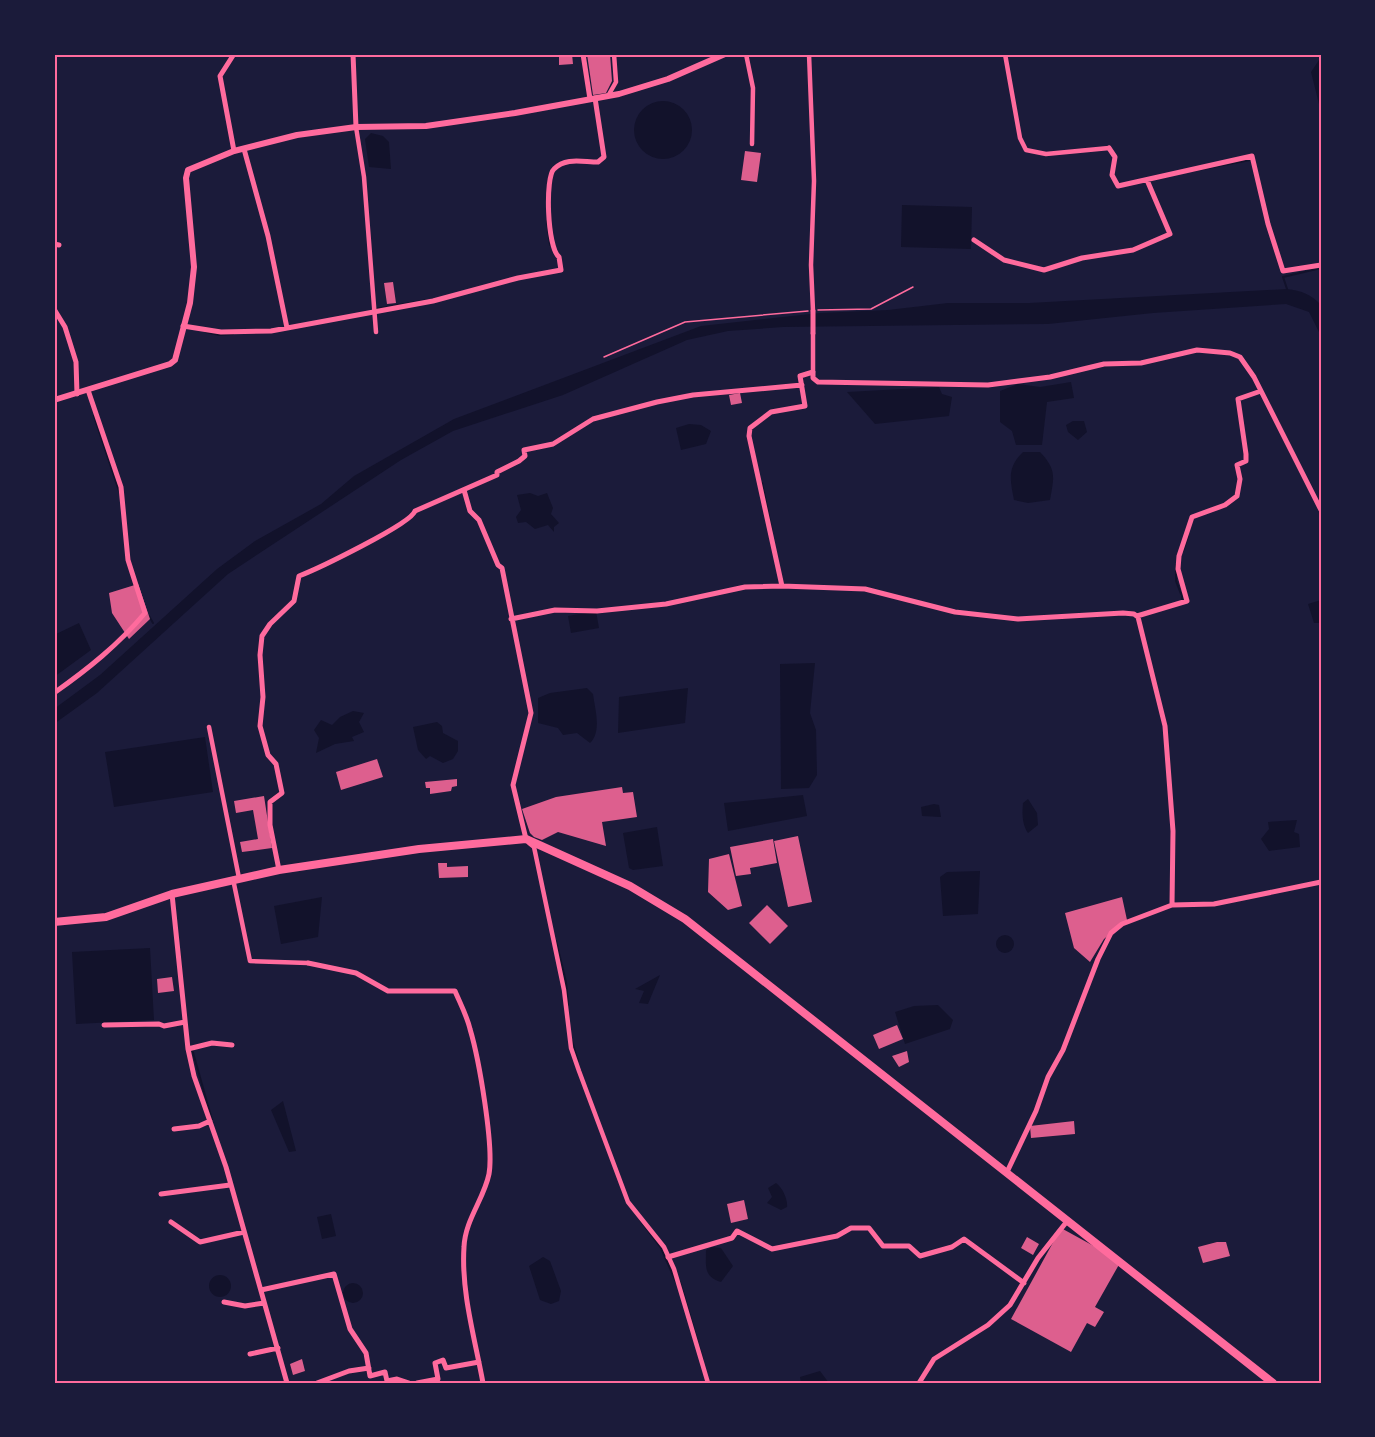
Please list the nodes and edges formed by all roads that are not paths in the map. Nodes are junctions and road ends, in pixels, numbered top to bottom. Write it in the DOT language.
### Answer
graph roads {
  1 [pos="234,54"];
  2 [pos="353,54"];
  3 [pos="583,54"];
  4 [pos="614,54"];
  5 [pos="725,54"];
  6 [pos="746,54"];
  7 [pos="809,54"];
  8 [pos="1005,54"];
  9 [pos="608,96"];
  10 [pos="592,99"];
  11 [pos="356,127"];
  12 [pos="752,144"];
  13 [pos="244,148"];
  14 [pos="1109,148"];
  15 [pos="234,151"];
  16 [pos="1147,180"];
  17 [pos="974,240"];
  18 [pos="1321,266"];
  19 [pos="54,309"];
  20 [pos="813,310"];
  21 [pos="374,311"];
  22 [pos="183,326"];
  23 [pos="288,328"];
  24 [pos="376,332"];
  25 [pos="813,333"];
  26 [pos="813,372"];
  27 [pos="802,385"];
  28 [pos="88,390"];
  29 [pos="1261,392"];
  30 [pos="77,394"];
  31 [pos="54,400"];
  32 [pos="464,490"];
  33 [pos="1321,510"];
  34 [pos="782,586"];
  35 [pos="1137,616"];
  36 [pos="511,619"];
  37 [pos="54,693"];
  38 [pos="209,727"];
  39 [pos="526,839"];
  40 [pos="279,870"];
  41 [pos="236,878"];
  42 [pos="1321,882"];
  43 [pos="172,894"];
  44 [pos="1172,905"];
  45 [pos="54,922"];
  46 [pos="308,963"];
  47 [pos="185,1022"];
  48 [pos="104,1025"];
  49 [pos="232,1045"];
  50 [pos="188,1049"];
  51 [pos="210,1121"];
  52 [pos="174,1129"];
  53 [pos="1006,1172"];
  54 [pos="230,1185"];
  55 [pos="161,1194"];
  56 [pos="1068,1220"];
  57 [pos="171,1222"];
  58 [pos="244,1232"];
  59 [pos="668,1257"];
  60 [pos="1024,1283"];
  61 [pos="261,1290"];
  62 [pos="224,1302"];
  63 [pos="264,1303"];
  64 [pos="278,1348"];
  65 [pos="250,1354"];
  66 [pos="479,1362"];
  67 [pos="369,1368"];
  68 [pos="287,1383"];
  69 [pos="317,1383"];
  70 [pos="409,1383"];
  71 [pos="417,1383"];
  72 [pos="483,1383"];
  73 [pos="708,1383"];
  74 [pos="919,1383"];
  75 [pos="1273,1383"];
  1 -- 15 [label="street"];
  2 -- 11 [label="street"];
  3 -- 10 [label="street"];
  4 -- 9 [label="street"];
  5 -- 9 [label="main road"];
  6 -- 12 [label="street"];
  7 -- 20 [label="street"];
  8 -- 14 [label="street"];
  9 -- 10 [label="main road"];
  10 -- 11 [label="main road"];
  10 -- 21 [label="street"];
  11 -- 13 [label="main road"];
  11 -- 21 [label="street"];
  13 -- 15 [label="main road"];
  13 -- 23 [label="street"];
  14 -- 16 [label="street"];
  15 -- 22 [label="main road"];
  16 -- 17 [label="street"];
  16 -- 18 [label="street"];
  19 -- 30 [label="street"];
  20 -- 25 [label="street"];
  21 -- 23 [label="street"];
  21 -- 24 [label="street"];
  22 -- 23 [label="street"];
  22 -- 28 [label="main road"];
  25 -- 26 [label="street"];
  26 -- 27 [label="street"];
  26 -- 29 [label="street"];
  27 -- 32 [label="street"];
  27 -- 34 [label="street"];
  28 -- 30 [label="main road"];
  28 -- 37 [label="street"];
  29 -- 33 [label="street"];
  29 -- 35 [label="street"];
  30 -- 31 [label="main road"];
  32 -- 36 [label="street"];
  32 -- 40 [label="street"];
  34 -- 35 [label="street"];
  34 -- 36 [label="street"];
  35 -- 44 [label="street"];
  36 -- 39 [label="street"];
  38 -- 41 [label="street"];
  39 -- 40 [label="highway"];
  39 -- 53 [label="highway"];
  39 -- 59 [label="street"];
  40 -- 41 [label="highway"];
  41 -- 43 [label="highway"];
  41 -- 46 [label="street"];
  42 -- 44 [label="street"];
  43 -- 45 [label="highway"];
  43 -- 47 [label="street"];
  44 -- 53 [label="street"];
  46 -- 66 [label="street"];
  47 -- 48 [label="street"];
  47 -- 50 [label="street"];
  49 -- 50 [label="street"];
  50 -- 51 [label="street"];
  51 -- 52 [label="street"];
  51 -- 54 [label="street"];
  53 -- 56 [label="highway"];
  54 -- 55 [label="street"];
  54 -- 58 [label="street"];
  56 -- 60 [label="street"];
  56 -- 75 [label="highway"];
  57 -- 58 [label="street"];
  58 -- 61 [label="street"];
  59 -- 60 [label="street"];
  59 -- 73 [label="street"];
  60 -- 74 [label="street"];
  61 -- 63 [label="street"];
  61 -- 67 [label="street"];
  62 -- 63 [label="street"];
  63 -- 64 [label="street"];
  64 -- 65 [label="street"];
  64 -- 68 [label="street"];
  66 -- 71 [label="street"];
  66 -- 72 [label="street"];
  67 -- 69 [label="street"];
  67 -- 70 [label="street"];
}
